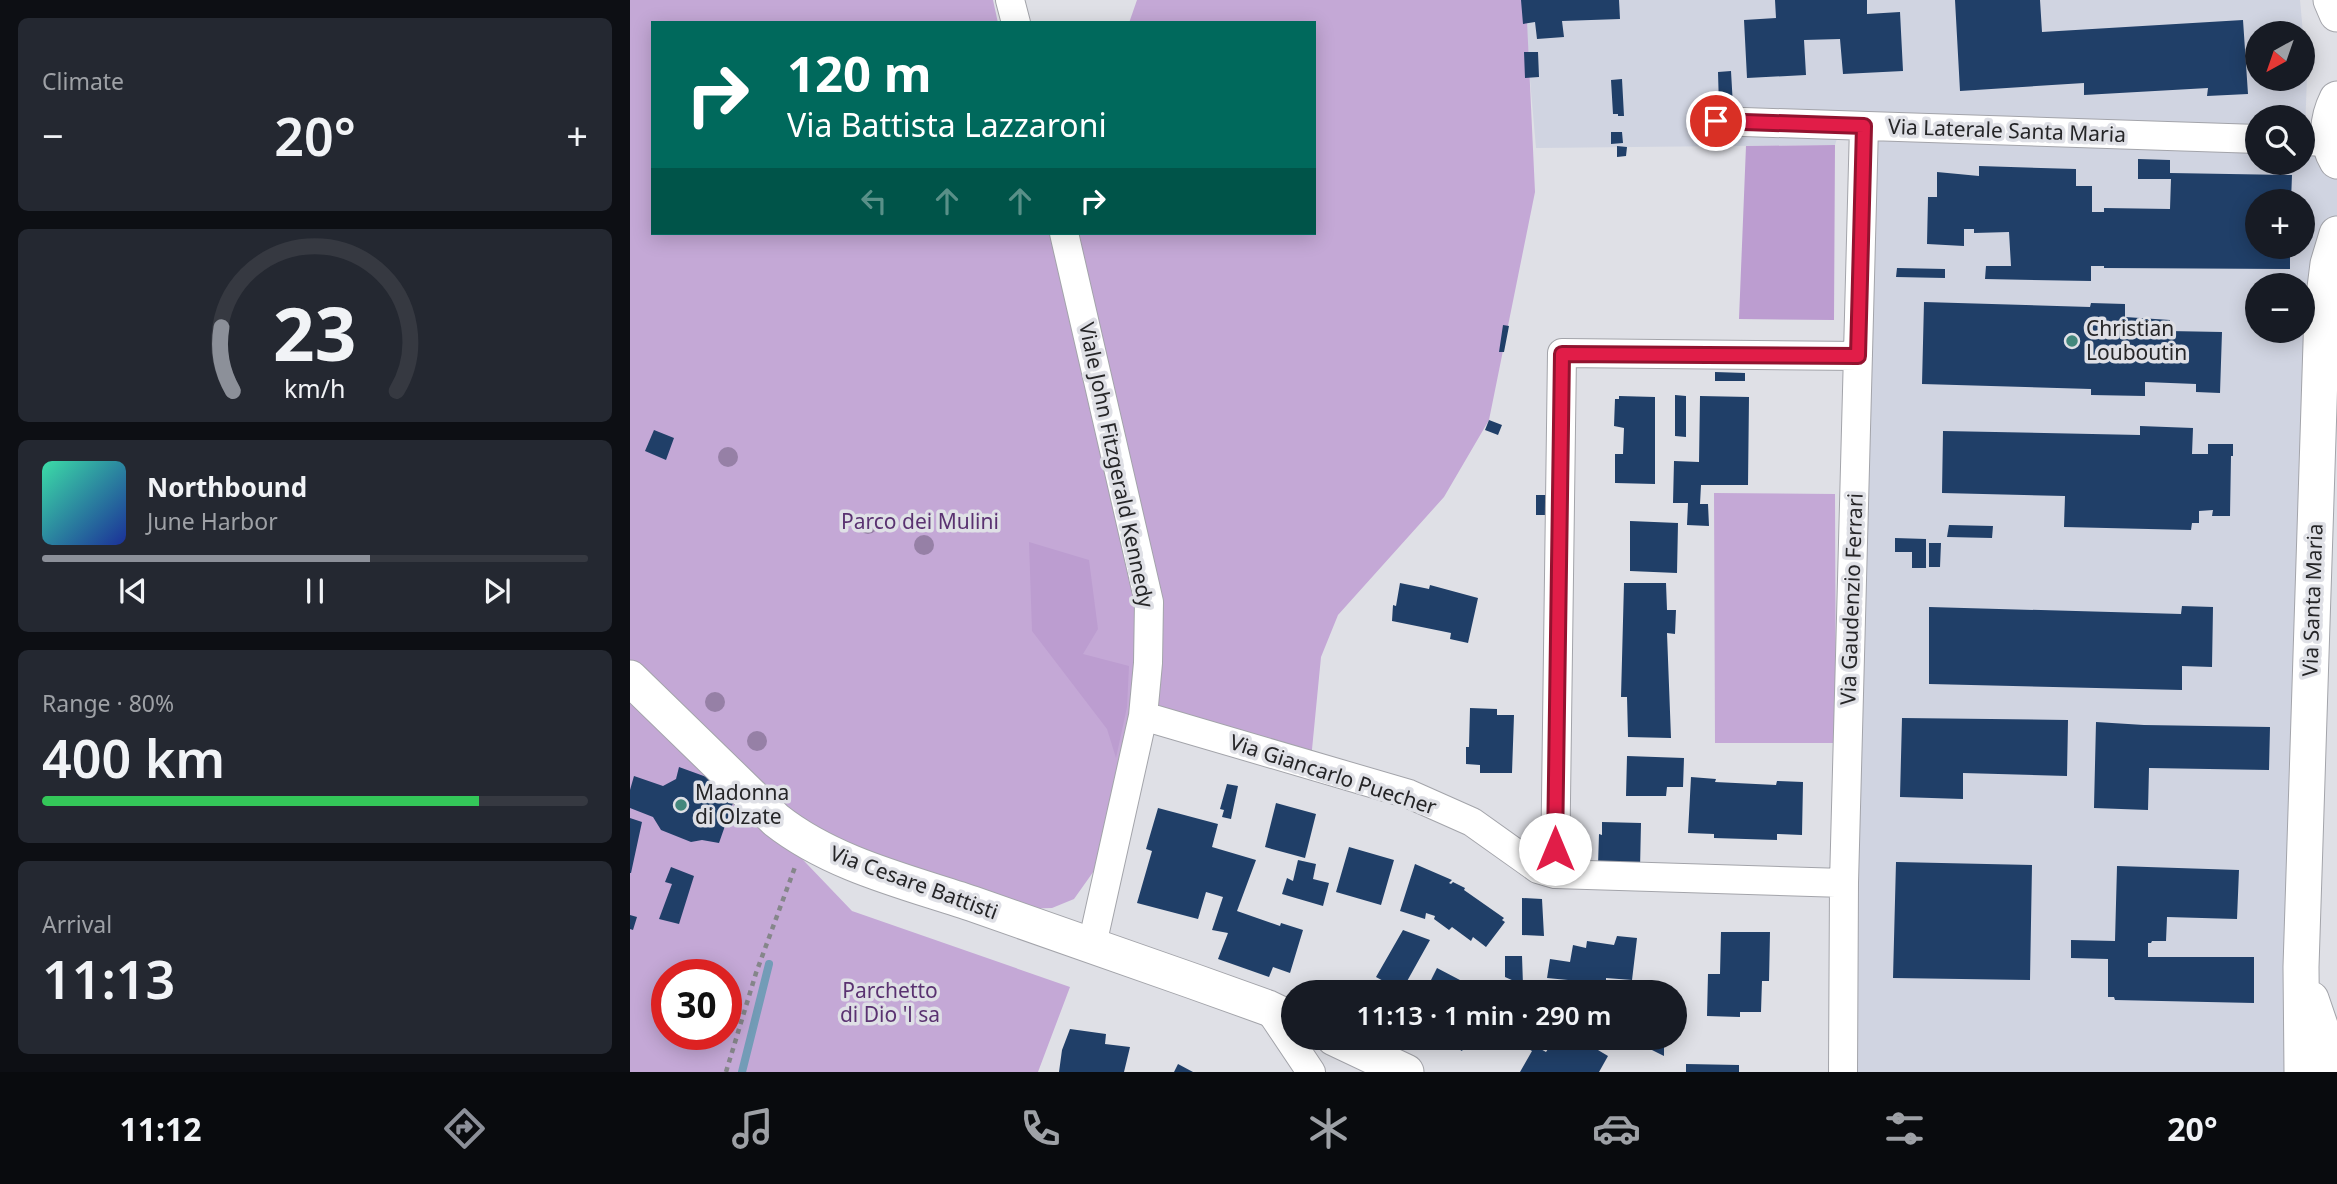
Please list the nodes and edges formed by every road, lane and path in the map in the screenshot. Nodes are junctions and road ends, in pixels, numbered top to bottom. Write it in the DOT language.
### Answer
graph roads {
  1 [pos="1010,0"];
  2 [pos="2332,0"];
  3 [pos="2337,14"];
  4 [pos="1015,21"];
  5 [pos="2337,99"];
  6 [pos="1716,121"];
  7 [pos="1864,126"];
  8 [pos="2245,139"];
  9 [pos="2323,148"];
  10 [pos="2337,234"];
  11 [pos="1064,235"];
  12 [pos="1858,356"];
  13 [pos="630,678"];
  14 [pos="1143,716"];
  15 [pos="805,840"];
  16 [pos="1555,874"];
  17 [pos="1844,883"];
  18 [pos="1092,945"];
  19 [pos="2301,967"];
  20 [pos="1281,1014"];
  21 [pos="1300,1050"];
  22 [pos="1359,1050"];
  23 [pos="726,1072"];
  24 [pos="1311,1072"];
  25 [pos="1406,1072"];
  26 [pos="1843,1072"];
  27 [pos="2302,1072"];
  28 [pos="2336,1072"];
  1 -- 4 [label="street"];
  2 -- 3 [label="street"];
  5 -- 9 [label="street"];
  6 -- 7 [label="street, Via Laterale Santa Maria"];
  7 -- 8 [label="street, Via Laterale Santa Maria"];
  7 -- 12 [label="street, Via Gaudenzio Ferrari"];
  10 -- 19 [label="street, Via Santa Maria"];
  11 -- 14 [label="street, Viale John Fitzgerald Kennedy"];
  12 -- 16 [label="street"];
  12 -- 17 [label="street, Via Gaudenzio Ferrari"];
  13 -- 15 [label="street, Via Cesare Battisti"];
  14 -- 16 [label="street, Via Giancarlo Puecher"];
  14 -- 18 [label="street, Viale John Fitzgerald Kennedy"];
  15 -- 18 [label="street, Via Cesare Battisti"];
  15 -- 23 [label="path"];
  16 -- 17 [label="street, Via Giancarlo Puecher"];
  17 -- 26 [label="street, Via Gaudenzio Ferrari"];
  18 -- 20 [label="street, Via Cesare Battisti"];
  19 -- 27 [label="street, Via Santa Maria"];
  19 -- 28 [label="street, Via Santa Maria"];
  21 -- 24 [label="street"];
  22 -- 25 [label="street"];
}
